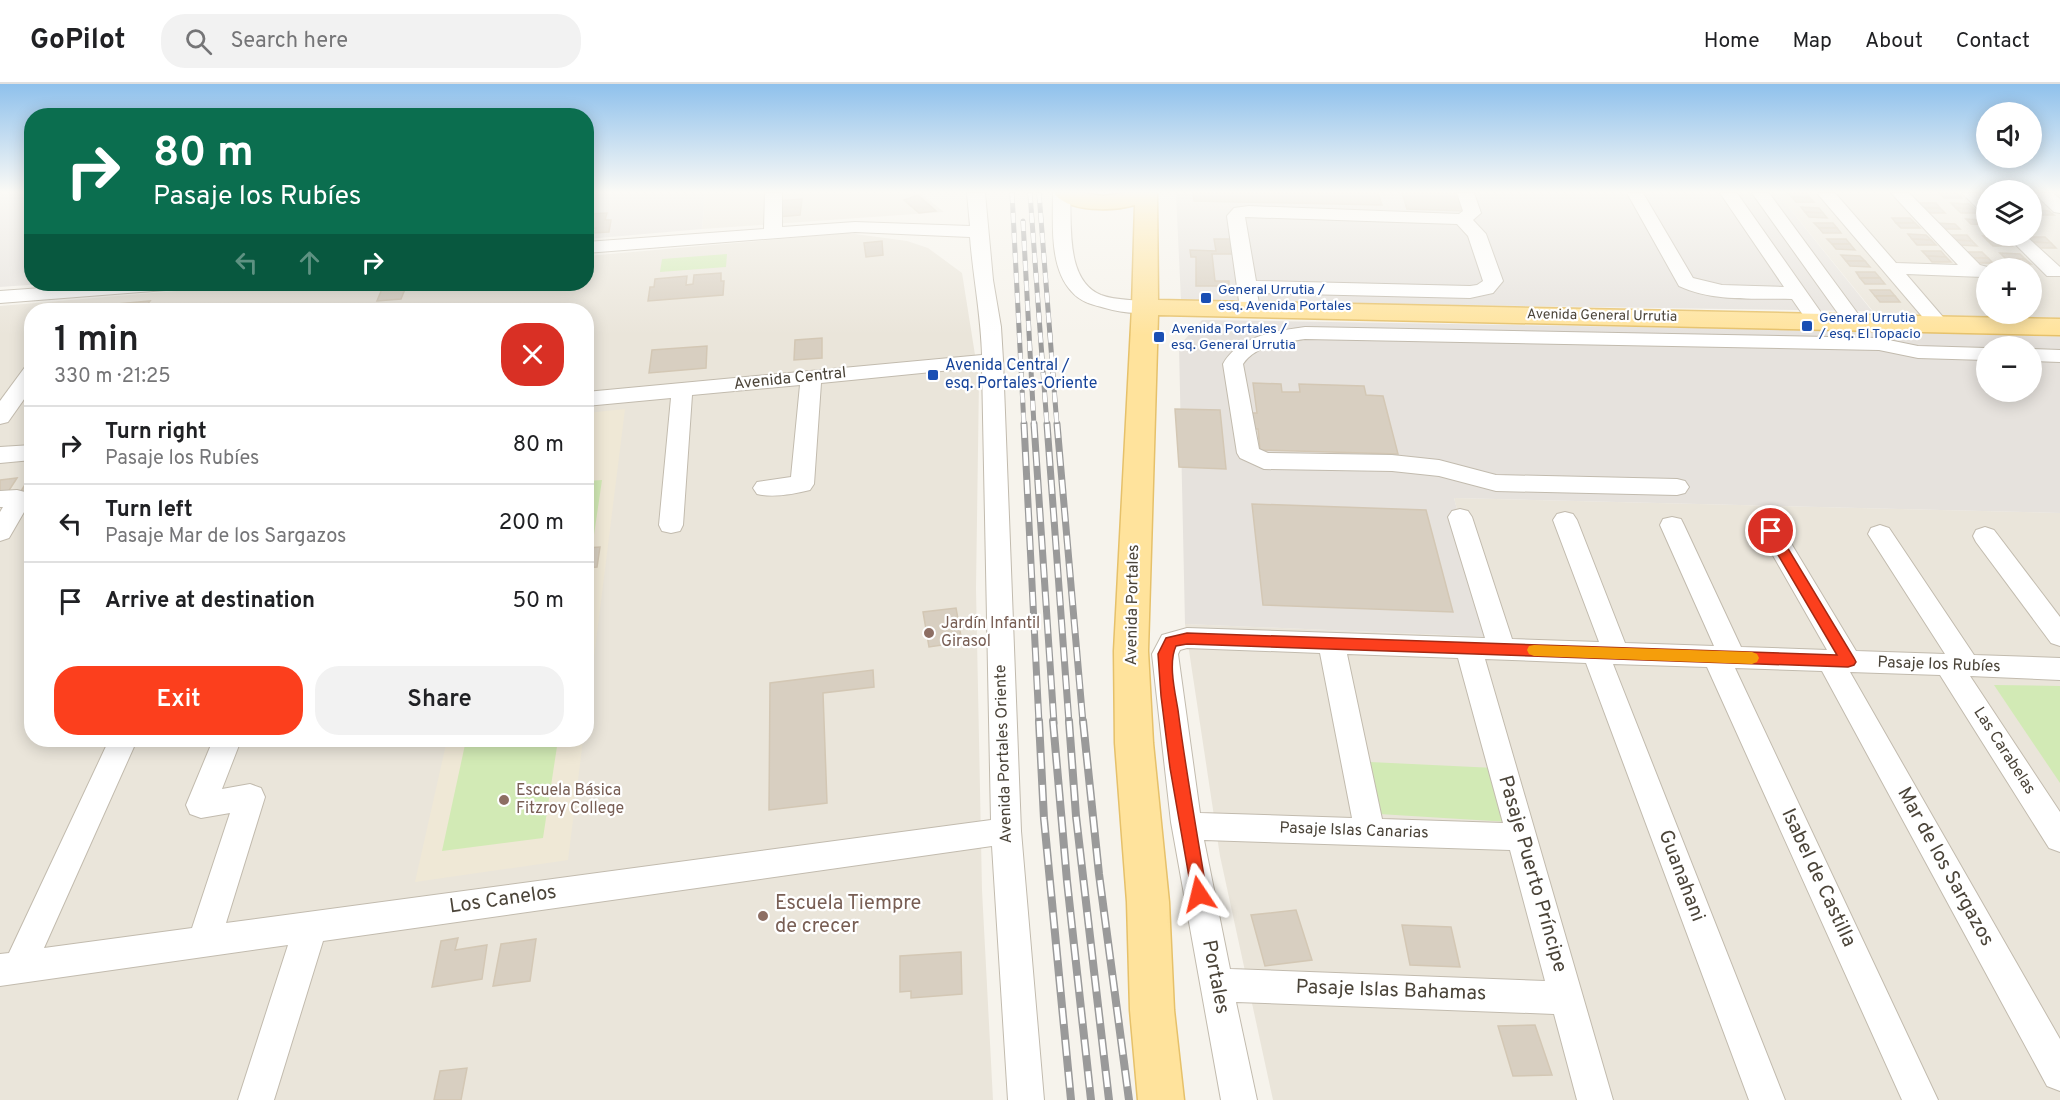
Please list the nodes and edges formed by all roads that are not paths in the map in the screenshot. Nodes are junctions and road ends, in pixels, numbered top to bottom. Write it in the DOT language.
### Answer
graph roads {
  1 [pos="681,240"];
  2 [pos="980,240"];
  3 [pos="1066,240"];
  4 [pos="1146,240"];
  5 [pos="1240,240"];
  6 [pos="1480,240"];
  7 [pos="1662,240"];
  8 [pos="1761,240"];
  9 [pos="1795,240"];
  10 [pos="1867,240"];
  11 [pos="1949,240"];
  12 [pos="2027,246"];
  13 [pos="594,247"];
  14 [pos="1976,266"];
  15 [pos="1891,268"];
  16 [pos="1976,270"];
  17 [pos="2057,272"];
  18 [pos="55,291"];
  19 [pos="1796,293"];
  20 [pos="0,297"];
  21 [pos="1249,298"];
  22 [pos="1145,307"];
  23 [pos="1817,321"];
  24 [pos="1854,322"];
  25 [pos="1939,324"];
  26 [pos="2060,327"];
  27 [pos="1976,354"];
  28 [pos="2042,355"];
  29 [pos="2060,356"];
  30 [pos="993,360"];
  31 [pos="811,377"];
  32 [pos="24,383"];
  33 [pos="682,389"];
  34 [pos="594,398"];
  35 [pos="0,417"];
  36 [pos="24,453"];
  37 [pos="0,455"];
  38 [pos="1677,487"];
  39 [pos="765,488"];
  40 [pos="0,499"];
  41 [pos="1460,517"];
  42 [pos="1565,520"];
  43 [pos="671,525"];
  44 [pos="1672,525"];
  45 [pos="1771,531"];
  46 [pos="0,532"];
  47 [pos="1880,534"];
  48 [pos="1985,536"];
  49 [pos="2060,636"];
  50 [pos="1171,642"];
  51 [pos="1331,643"];
  52 [pos="1468,648"];
  53 [pos="1502,649"];
  54 [pos="1605,653"];
  55 [pos="1724,657"];
  56 [pos="1839,661"];
  57 [pos="1957,665"];
  58 [pos="2060,669"];
  59 [pos="120,747"];
  60 [pos="224,747"];
  61 [pos="2050,807"];
  62 [pos="1187,826"];
  63 [pos="1006,831"];
  64 [pos="1370,832"];
  65 [pos="1521,837"];
  66 [pos="2060,838"];
  67 [pos="1148,902"];
  68 [pos="311,926"];
  69 [pos="204,941"];
  70 [pos="10,969"];
  71 [pos="1216,985"];
  72 [pos="1567,998"];
  73 [pos="2060,1073"];
  74 [pos="256,1100"];
  75 [pos="1026,1100"];
  76 [pos="1161,1100"];
  77 [pos="1184,1100"];
  78 [pos="1239,1100"];
  79 [pos="1595,1100"];
  80 [pos="1767,1100"];
  81 [pos="1920,1100"];
  1 -- 13 [label="street"];
  2 -- 30 [label="street, Avenida Portales Oriente"];
  3 -- 22 [label="street"];
  4 -- 22 [label="main road, Avenida Portales"];
  5 -- 21 [label="street"];
  6 -- 21 [label="street"];
  7 -- 19 [label="street"];
  8 -- 19 [label="street"];
  9 -- 24 [label="street"];
  10 -- 15 [label="street"];
  11 -- 14 [label="street"];
  12 -- 17 [label="street"];
  15 -- 16 [label="street"];
  15 -- 25 [label="street"];
  18 -- 20 [label="street"];
  19 -- 23 [label="street"];
  21 -- 22 [label="main road, Avenida General Urrutia"];
  21 -- 23 [label="main road, Avenida General Urrutia"];
  22 -- 67 [label="main road, Avenida Portales"];
  23 -- 24 [label="main road, Avenida General Urrutia"];
  24 -- 25 [label="main road, Avenida General Urrutia"];
  25 -- 26 [label="main road, Avenida General Urrutia"];
  27 -- 38 [label="street"];
  28 -- 29 [label="street"];
  30 -- 31 [label="street, Avenida Central"];
  30 -- 63 [label="street, Avenida Portales Oriente"];
  31 -- 33 [label="street, Avenida Central"];
  31 -- 39 [label="street"];
  32 -- 35 [label="street"];
  33 -- 34 [label="street, Avenida Central"];
  33 -- 43 [label="street"];
  36 -- 37 [label="street"];
  40 -- 46 [label="street"];
  41 -- 53 [label="street"];
  42 -- 54 [label="street, Guanahani"];
  44 -- 55 [label="street, Isabel de Castilla"];
  45 -- 56 [label="street, Mar de los Sargazos"];
  47 -- 57 [label="street, Las Carabelas"];
  48 -- 49 [label="street"];
  50 -- 51 [label="street, Pasaje los Rubíes"];
  50 -- 62 [label="street, Portales"];
  51 -- 52 [label="street, Pasaje los Rubíes"];
  51 -- 64 [label="street"];
  52 -- 53 [label="street, Pasaje los Rubíes"];
  52 -- 65 [label="street, Pasaje Puerto Príncipe"];
  53 -- 54 [label="street, Pasaje los Rubíes"];
  54 -- 55 [label="street, Pasaje los Rubíes"];
  54 -- 80 [label="street, Guanahani"];
  55 -- 56 [label="street, Pasaje los Rubíes"];
  55 -- 81 [label="street, Isabel de Castilla"];
  56 -- 57 [label="street, Pasaje los Rubíes"];
  56 -- 73 [label="street, Mar de los Sargazos"];
  57 -- 58 [label="street, Pasaje los Rubíes"];
  57 -- 61 [label="street, Las Carabelas"];
  59 -- 70 [label="street"];
  60 -- 69 [label="street"];
  61 -- 66 [label="street, Las Carabelas"];
  62 -- 64 [label="street, Pasaje Islas Canarias"];
  62 -- 71 [label="street, Portales"];
  63 -- 68 [label="street, Los Canelos"];
  63 -- 75 [label="street, Avenida Portales Oriente"];
  64 -- 65 [label="street, Pasaje Islas Canarias"];
  65 -- 72 [label="street, Pasaje Puerto Príncipe"];
  67 -- 76 [label="main road, Avenida Portales"];
  67 -- 77 [label="main road, Avenida Portales"];
  68 -- 69 [label="street, Los Canelos"];
  68 -- 74 [label="street"];
  69 -- 70 [label="street, Los Canelos"];
  71 -- 72 [label="street, Pasaje Islas Bahamas"];
  71 -- 78 [label="street, Portales"];
  72 -- 79 [label="street, Pasaje Puerto Príncipe"];
}
